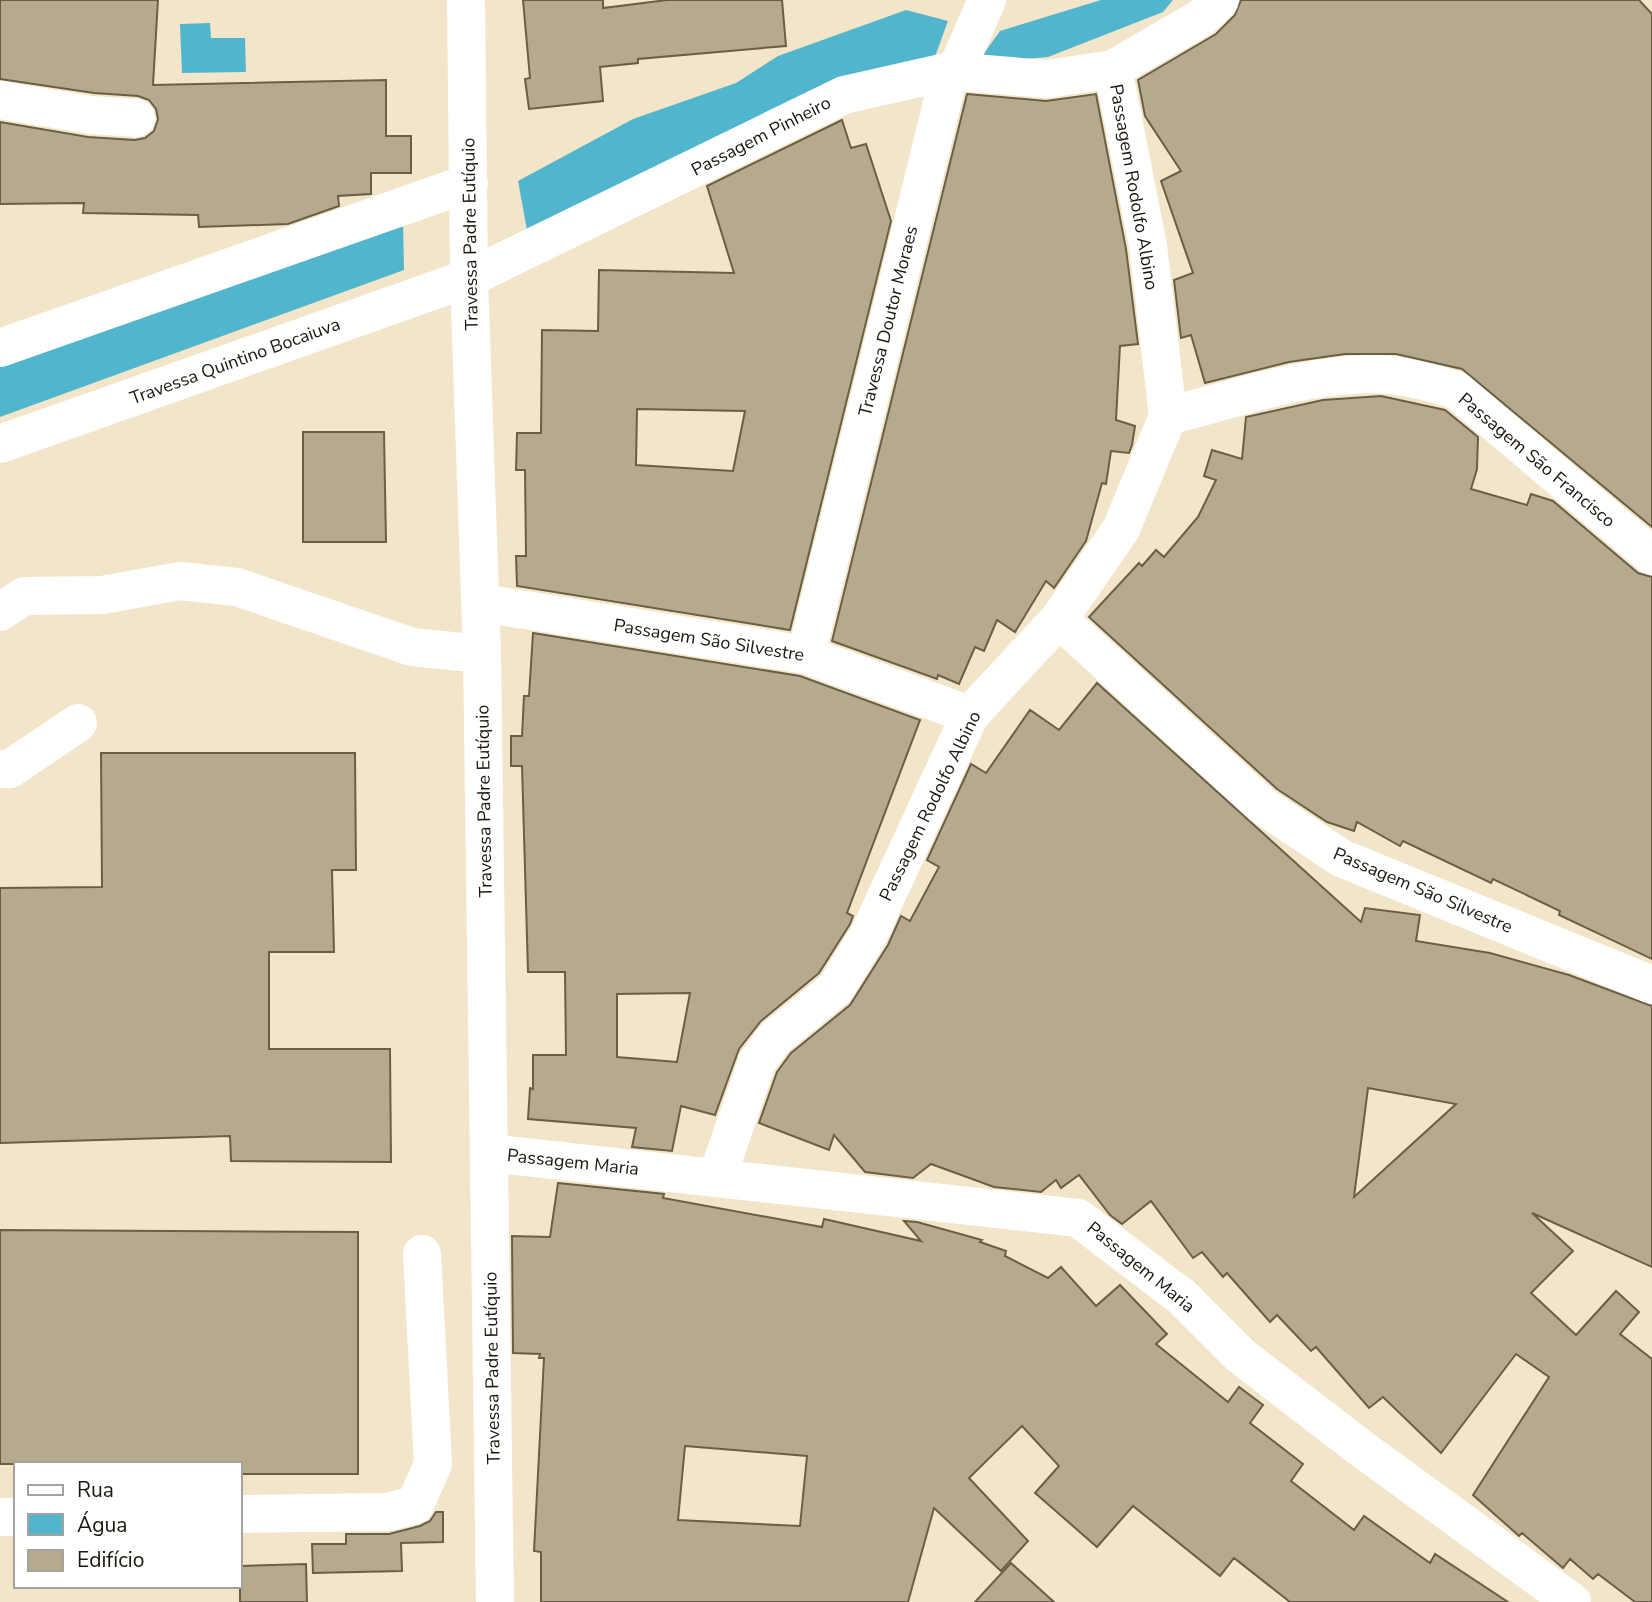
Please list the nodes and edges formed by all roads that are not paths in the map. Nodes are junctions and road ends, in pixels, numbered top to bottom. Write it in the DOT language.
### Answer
graph roads {
  1 [pos="466,0"];
  2 [pos="988,0"];
  3 [pos="1220,0"];
  4 [pos="955,67"];
  5 [pos="1113,69"];
  6 [pos="0,100"];
  7 [pos="136,118"];
  8 [pos="469,183"];
  9 [pos="469,278"];
  10 [pos="0,348"];
  11 [pos="1168,416"];
  12 [pos="0,444"];
  13 [pos="1652,556"];
  14 [pos="482,603"];
  15 [pos="0,612"];
  16 [pos="1059,619"];
  17 [pos="482,654"];
  18 [pos="806,655"];
  19 [pos="970,715"];
  20 [pos="78,723"];
  21 [pos="0,769"];
  22 [pos="1652,985"];
  23 [pos="489,1153"];
  24 [pos="717,1177"];
  25 [pos="422,1254"];
  26 [pos="242,1514"];
  27 [pos="495,1602"];
  28 [pos="1572,1602"];
  1 -- 8 [label="street, Travessa Padre Eutíquio"];
  2 -- 4 [label="street, Travessa Doutor Moraes"];
  3 -- 5 [label="street, Passagem Pinheiro"];
  4 -- 5 [label="street, Passagem Pinheiro"];
  4 -- 9 [label="street, Passagem Pinheiro"];
  4 -- 18 [label="street, Travessa Doutor Moraes"];
  5 -- 11 [label="street, Passagem Rodolfo Albino"];
  6 -- 7 [label="street"];
  8 -- 9 [label="street, Travessa Padre Eutíquio"];
  8 -- 10 [label="street"];
  9 -- 12 [label="street, Travessa Quintino Bocaiuva"];
  9 -- 14 [label="street, Travessa Padre Eutíquio"];
  11 -- 13 [label="street, Passagem São Francisco"];
  11 -- 16 [label="street, Passagem Rodolfo Albino"];
  14 -- 17 [label="street, Travessa Padre Eutíquio"];
  14 -- 18 [label="street, Passagem São Silvestre"];
  15 -- 17 [label="street"];
  16 -- 19 [label="street, Passagem Rodolfo Albino"];
  16 -- 22 [label="street, Passagem São Silvestre"];
  17 -- 23 [label="street, Travessa Padre Eutíquio"];
  18 -- 19 [label="street, Passagem São Silvestre"];
  19 -- 24 [label="street, Passagem Rodolfo Albino"];
  20 -- 21 [label="street"];
  23 -- 24 [label="street, Passagem Maria"];
  23 -- 27 [label="street, Travessa Padre Eutíquio"];
  24 -- 28 [label="street, Passagem Maria"];
  25 -- 26 [label="street"];
}
